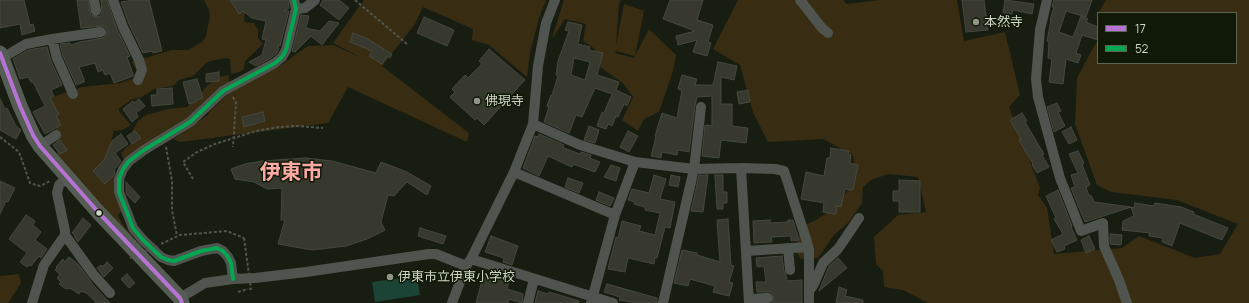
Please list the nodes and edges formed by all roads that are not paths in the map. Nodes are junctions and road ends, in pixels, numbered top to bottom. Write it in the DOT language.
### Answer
graph roads {
  1 [pos="94,0"];
  2 [pos="113,0"];
  3 [pos="315,0"];
  4 [pos="555,0"];
  5 [pos="800,0"];
  6 [pos="1047,0"];
  7 [pos="295,4"];
  8 [pos="96,11"];
  9 [pos="101,32"];
  10 [pos="828,33"];
  11 [pos="52,39"];
  12 [pos="1,56"];
  13 [pos="138,80"];
  14 [pos="74,94"];
  15 [pos="702,108"];
  16 [pos="533,124"];
  17 [pos="56,135"];
  18 [pos="40,146"];
  19 [pos="635,162"];
  20 [pos="741,168"];
  21 [pos="694,170"];
  22 [pos="514,172"];
  23 [pos="65,175"];
  24 [pos="615,216"];
  25 [pos="859,218"];
  26 [pos="65,235"];
  27 [pos="808,247"];
  28 [pos="788,248"];
  29 [pos="746,251"];
  30 [pos="469,262"];
  31 [pos="790,270"];
  32 [pos="233,278"];
  33 [pos="534,279"];
  34 [pos="809,291"];
  35 [pos="110,293"];
  36 [pos="768,298"];
  37 [pos="592,300"];
  38 [pos="181,301"];
  39 [pos="749,301"];
  40 [pos="32,303"];
  41 [pos="452,303"];
  42 [pos="528,303"];
  43 [pos="613,303"];
  44 [pos="663,303"];
  45 [pos="809,303"];
  46 [pos="1127,303"];
  1 -- 8 [label="street"];
  2 -- 13 [label="street"];
  3 -- 7 [label="street"];
  4 -- 16 [label="street"];
  5 -- 10 [label="street"];
  6 -- 46 [label="street"];
  7 -- 32 [label="street"];
  9 -- 11 [label="street"];
  11 -- 12 [label="street"];
  11 -- 14 [label="street"];
  12 -- 18 [label="highway"];
  15 -- 21 [label="street"];
  16 -- 19 [label="street"];
  16 -- 22 [label="street"];
  17 -- 18 [label="street"];
  18 -- 23 [label="highway"];
  19 -- 21 [label="street"];
  19 -- 24 [label="street"];
  20 -- 21 [label="street"];
  20 -- 27 [label="street"];
  20 -- 29 [label="street"];
  21 -- 44 [label="street"];
  22 -- 24 [label="street"];
  22 -- 30 [label="street"];
  23 -- 26 [label="street"];
  23 -- 38 [label="highway"];
  24 -- 37 [label="street"];
  25 -- 34 [label="street"];
  26 -- 35 [label="street"];
  26 -- 40 [label="street"];
  27 -- 28 [label="street"];
  27 -- 34 [label="street"];
  28 -- 29 [label="street"];
  28 -- 31 [label="street"];
  29 -- 39 [label="street"];
  30 -- 32 [label="street"];
  30 -- 33 [label="street"];
  30 -- 41 [label="street"];
  32 -- 38 [label="street"];
  33 -- 37 [label="street"];
  33 -- 42 [label="street"];
  34 -- 45 [label="street"];
  36 -- 39 [label="street"];
  37 -- 43 [label="street"];
}
